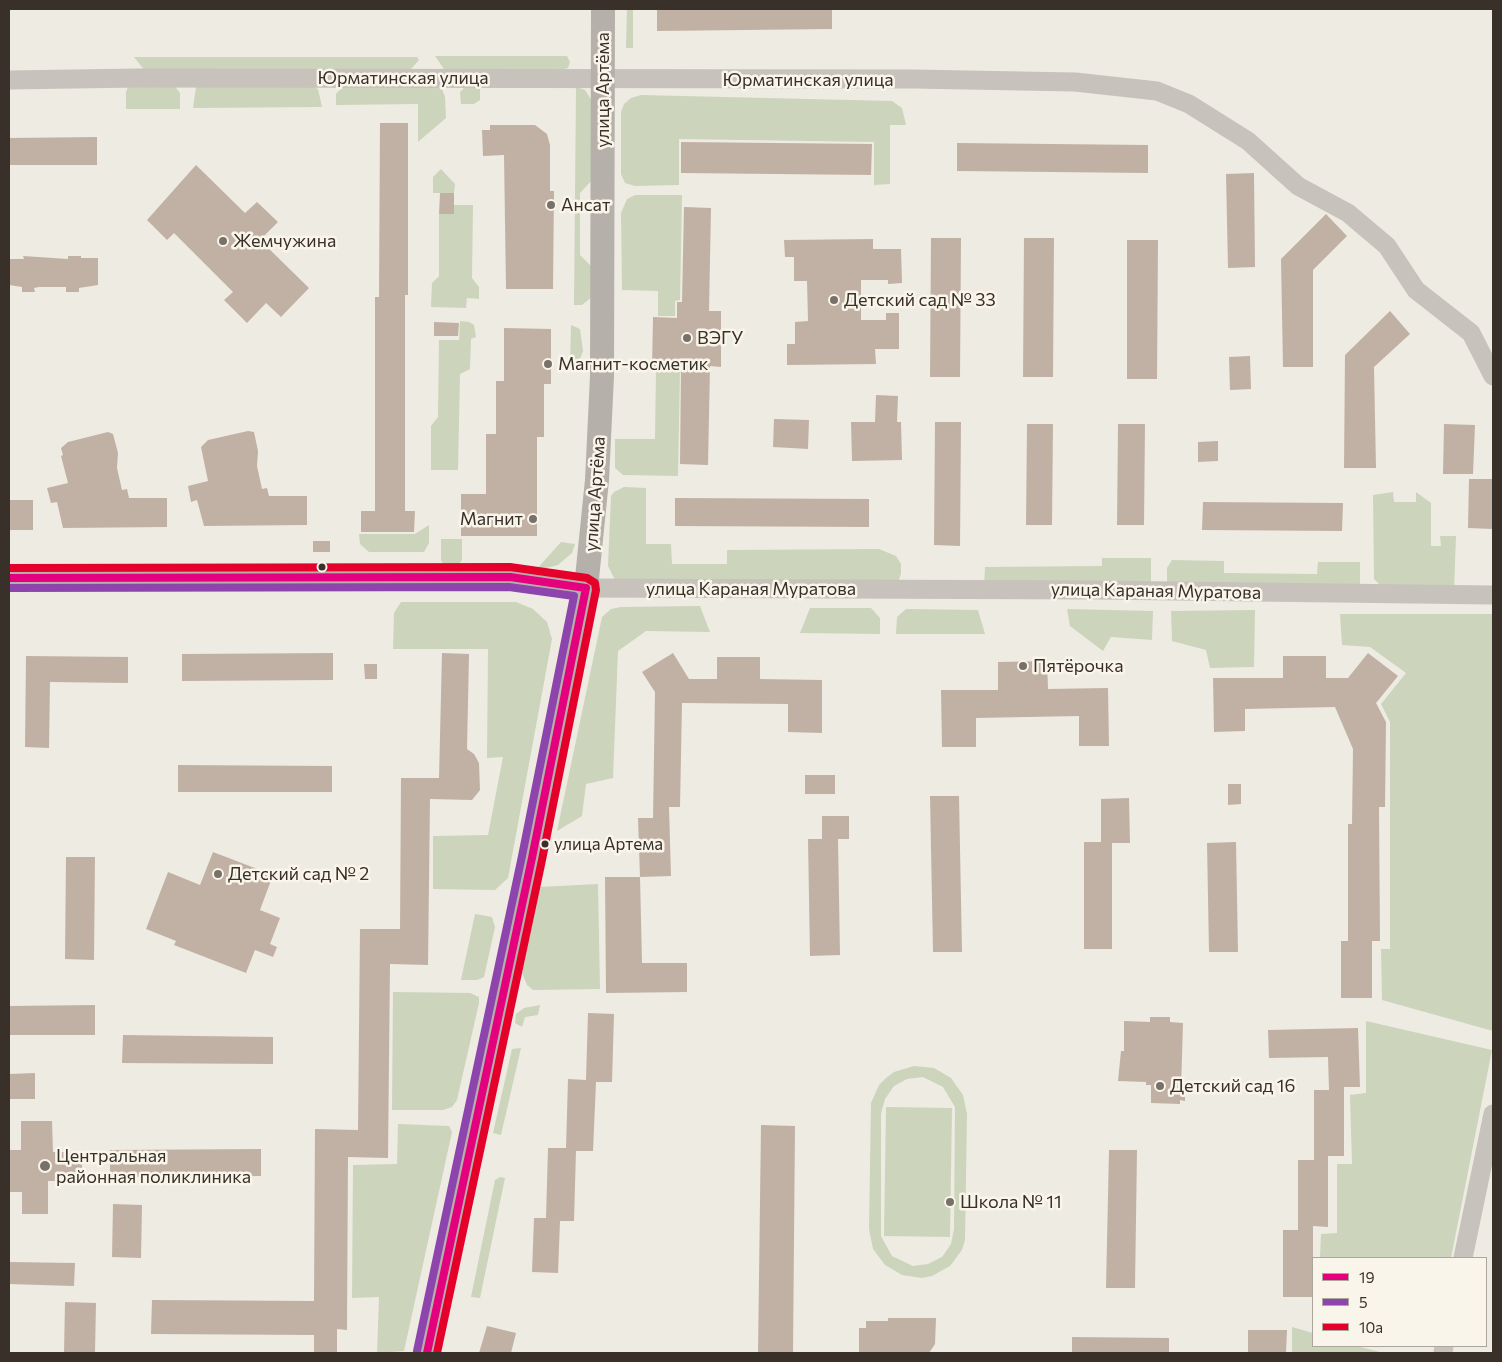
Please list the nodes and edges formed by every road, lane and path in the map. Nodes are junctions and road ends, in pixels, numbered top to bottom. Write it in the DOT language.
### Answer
graph roads {
  1 [pos="603,9"];
  2 [pos="604,78"];
  3 [pos="9,80"];
  4 [pos="1493,376"];
  5 [pos="9,578"];
  6 [pos="586,588"];
  7 [pos="1493,594"];
  8 [pos="1493,1114"];
  9 [pos="1485,1194"];
  10 [pos="1462,1257"];
  11 [pos="427,1353"];
  1 -- 2 [label="main road, улица Артёма"];
  2 -- 3 [label="street, Юрматинская улица"];
  2 -- 4 [label="street, Юрматинская улица"];
  2 -- 6 [label="main road, улица Артёма"];
  5 -- 6 [label="main road, улица Караная Муратова"];
  6 -- 7 [label="street, улица Караная Муратова"];
  6 -- 11 [label="main road, улица Артёма"];
  8 -- 9 [label="street"];
  9 -- 10 [label="street"];
}
